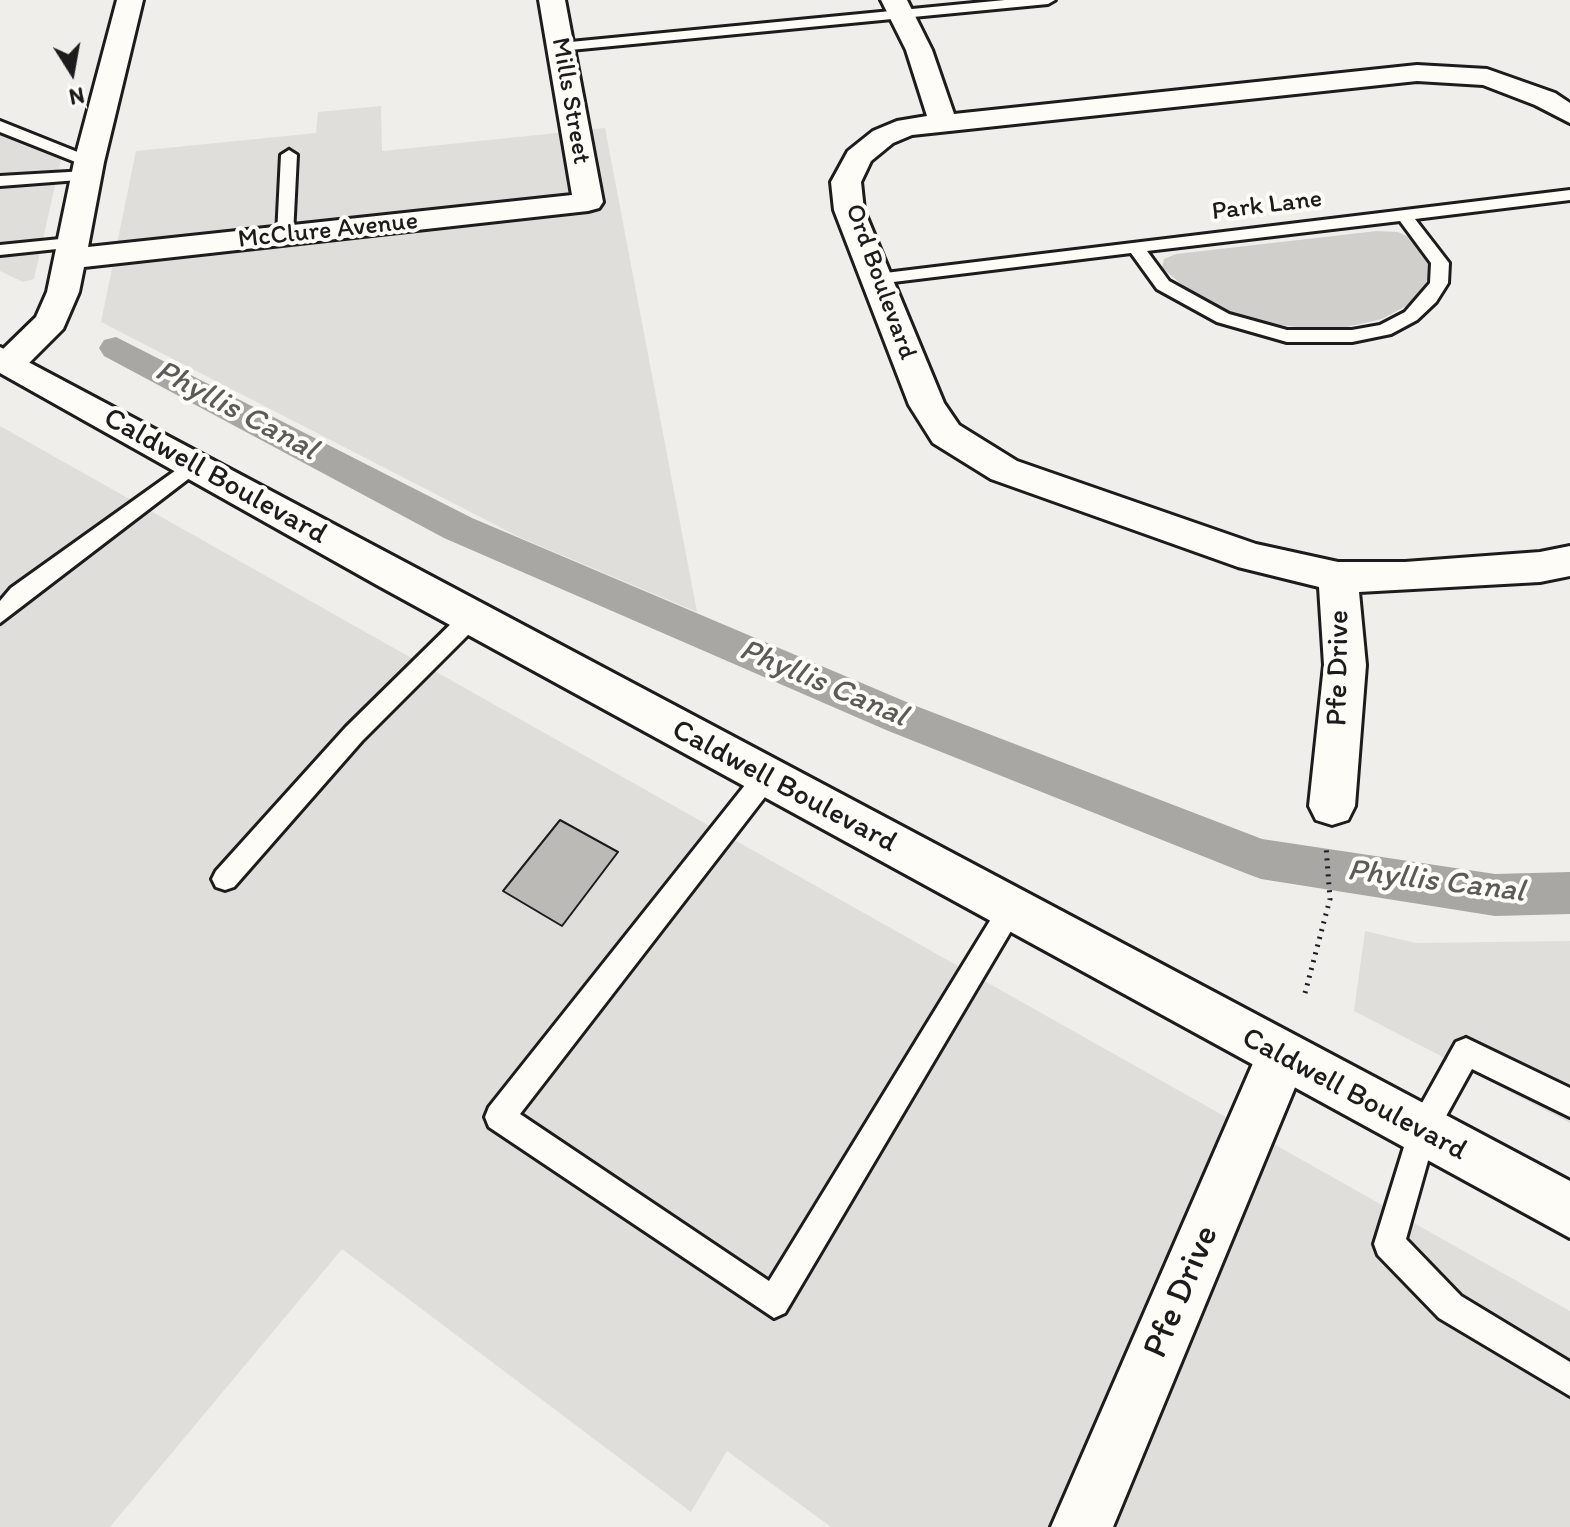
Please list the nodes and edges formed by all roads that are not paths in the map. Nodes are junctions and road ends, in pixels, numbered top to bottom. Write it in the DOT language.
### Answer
graph roads {
  1 [pos="130,0"];
  2 [pos="552,0"];
  3 [pos="1048,0"];
  4 [pos="898,7"];
  5 [pos="560,47"];
  6 [pos="1570,115"];
  7 [pos="943,123"];
  8 [pos="0,126"];
  9 [pos="22,135"];
  10 [pos="0,146"];
  11 [pos="289,155"];
  12 [pos="88,169"];
  13 [pos="0,181"];
  14 [pos="1570,195"];
  15 [pos="588,202"];
  16 [pos="1404,215"];
  17 [pos="285,235"];
  18 [pos="1136,248"];
  19 [pos="0,250"];
  20 [pos="69,251"];
  21 [pos="877,279"];
  22 [pos="3,363"];
  23 [pos="193,465"];
  24 [pos="1570,561"];
  25 [pos="1338,577"];
  26 [pos="1,611"];
  27 [pos="471,618"];
  28 [pos="766,777"];
  29 [pos="1329,822"];
  30 [pos="225,879"];
  31 [pos="1011,909"];
  32 [pos="1282,1056"];
  33 [pos="1570,1103"];
  34 [pos="1422,1131"];
  35 [pos="1570,1211"];
  36 [pos="1570,1380"];
  37 [pos="1082,1527"];
  1 -- 12 [label="street"];
  2 -- 5 [label="street, Mills Street"];
  3 -- 4 [label="lane"];
  4 -- 5 [label="lane"];
  4 -- 7 [label="street"];
  5 -- 15 [label="street, Mills Street"];
  6 -- 7 [label="street, Ord Boulevard"];
  7 -- 21 [label="street, Ord Boulevard"];
  8 -- 9 [label="lane"];
  9 -- 10 [label="lane"];
  9 -- 12 [label="lane"];
  11 -- 17 [label="lane"];
  12 -- 13 [label="lane"];
  12 -- 20 [label="street"];
  14 -- 16 [label="lane, Park Lane"];
  15 -- 17 [label="street, McClure Avenue"];
  16 -- 18 [label="lane, Park Lane"];
  16 -- 18 [label="lane"];
  17 -- 20 [label="street, McClure Avenue"];
  18 -- 21 [label="lane, Park Lane"];
  19 -- 20 [label="lane"];
  20 -- 22 [label="street"];
  21 -- 25 [label="street, Ord Boulevard"];
  22 -- 23 [label="street, Caldwell Boulevard"];
  23 -- 26 [label="lane"];
  23 -- 27 [label="street, Caldwell Boulevard"];
  24 -- 25 [label="street, Ord Boulevard"];
  25 -- 29 [label="street, Pfe Drive"];
  27 -- 28 [label="street, Caldwell Boulevard"];
  27 -- 30 [label="lane"];
  28 -- 31 [label="street, Caldwell Boulevard"];
  28 -- 31 [label="lane"];
  31 -- 32 [label="street, Caldwell Boulevard"];
  32 -- 34 [label="street, Caldwell Boulevard"];
  32 -- 37 [label="street, Pfe Drive"];
  33 -- 34 [label="lane"];
  34 -- 35 [label="street, Caldwell Boulevard"];
  34 -- 36 [label="lane"];
}
